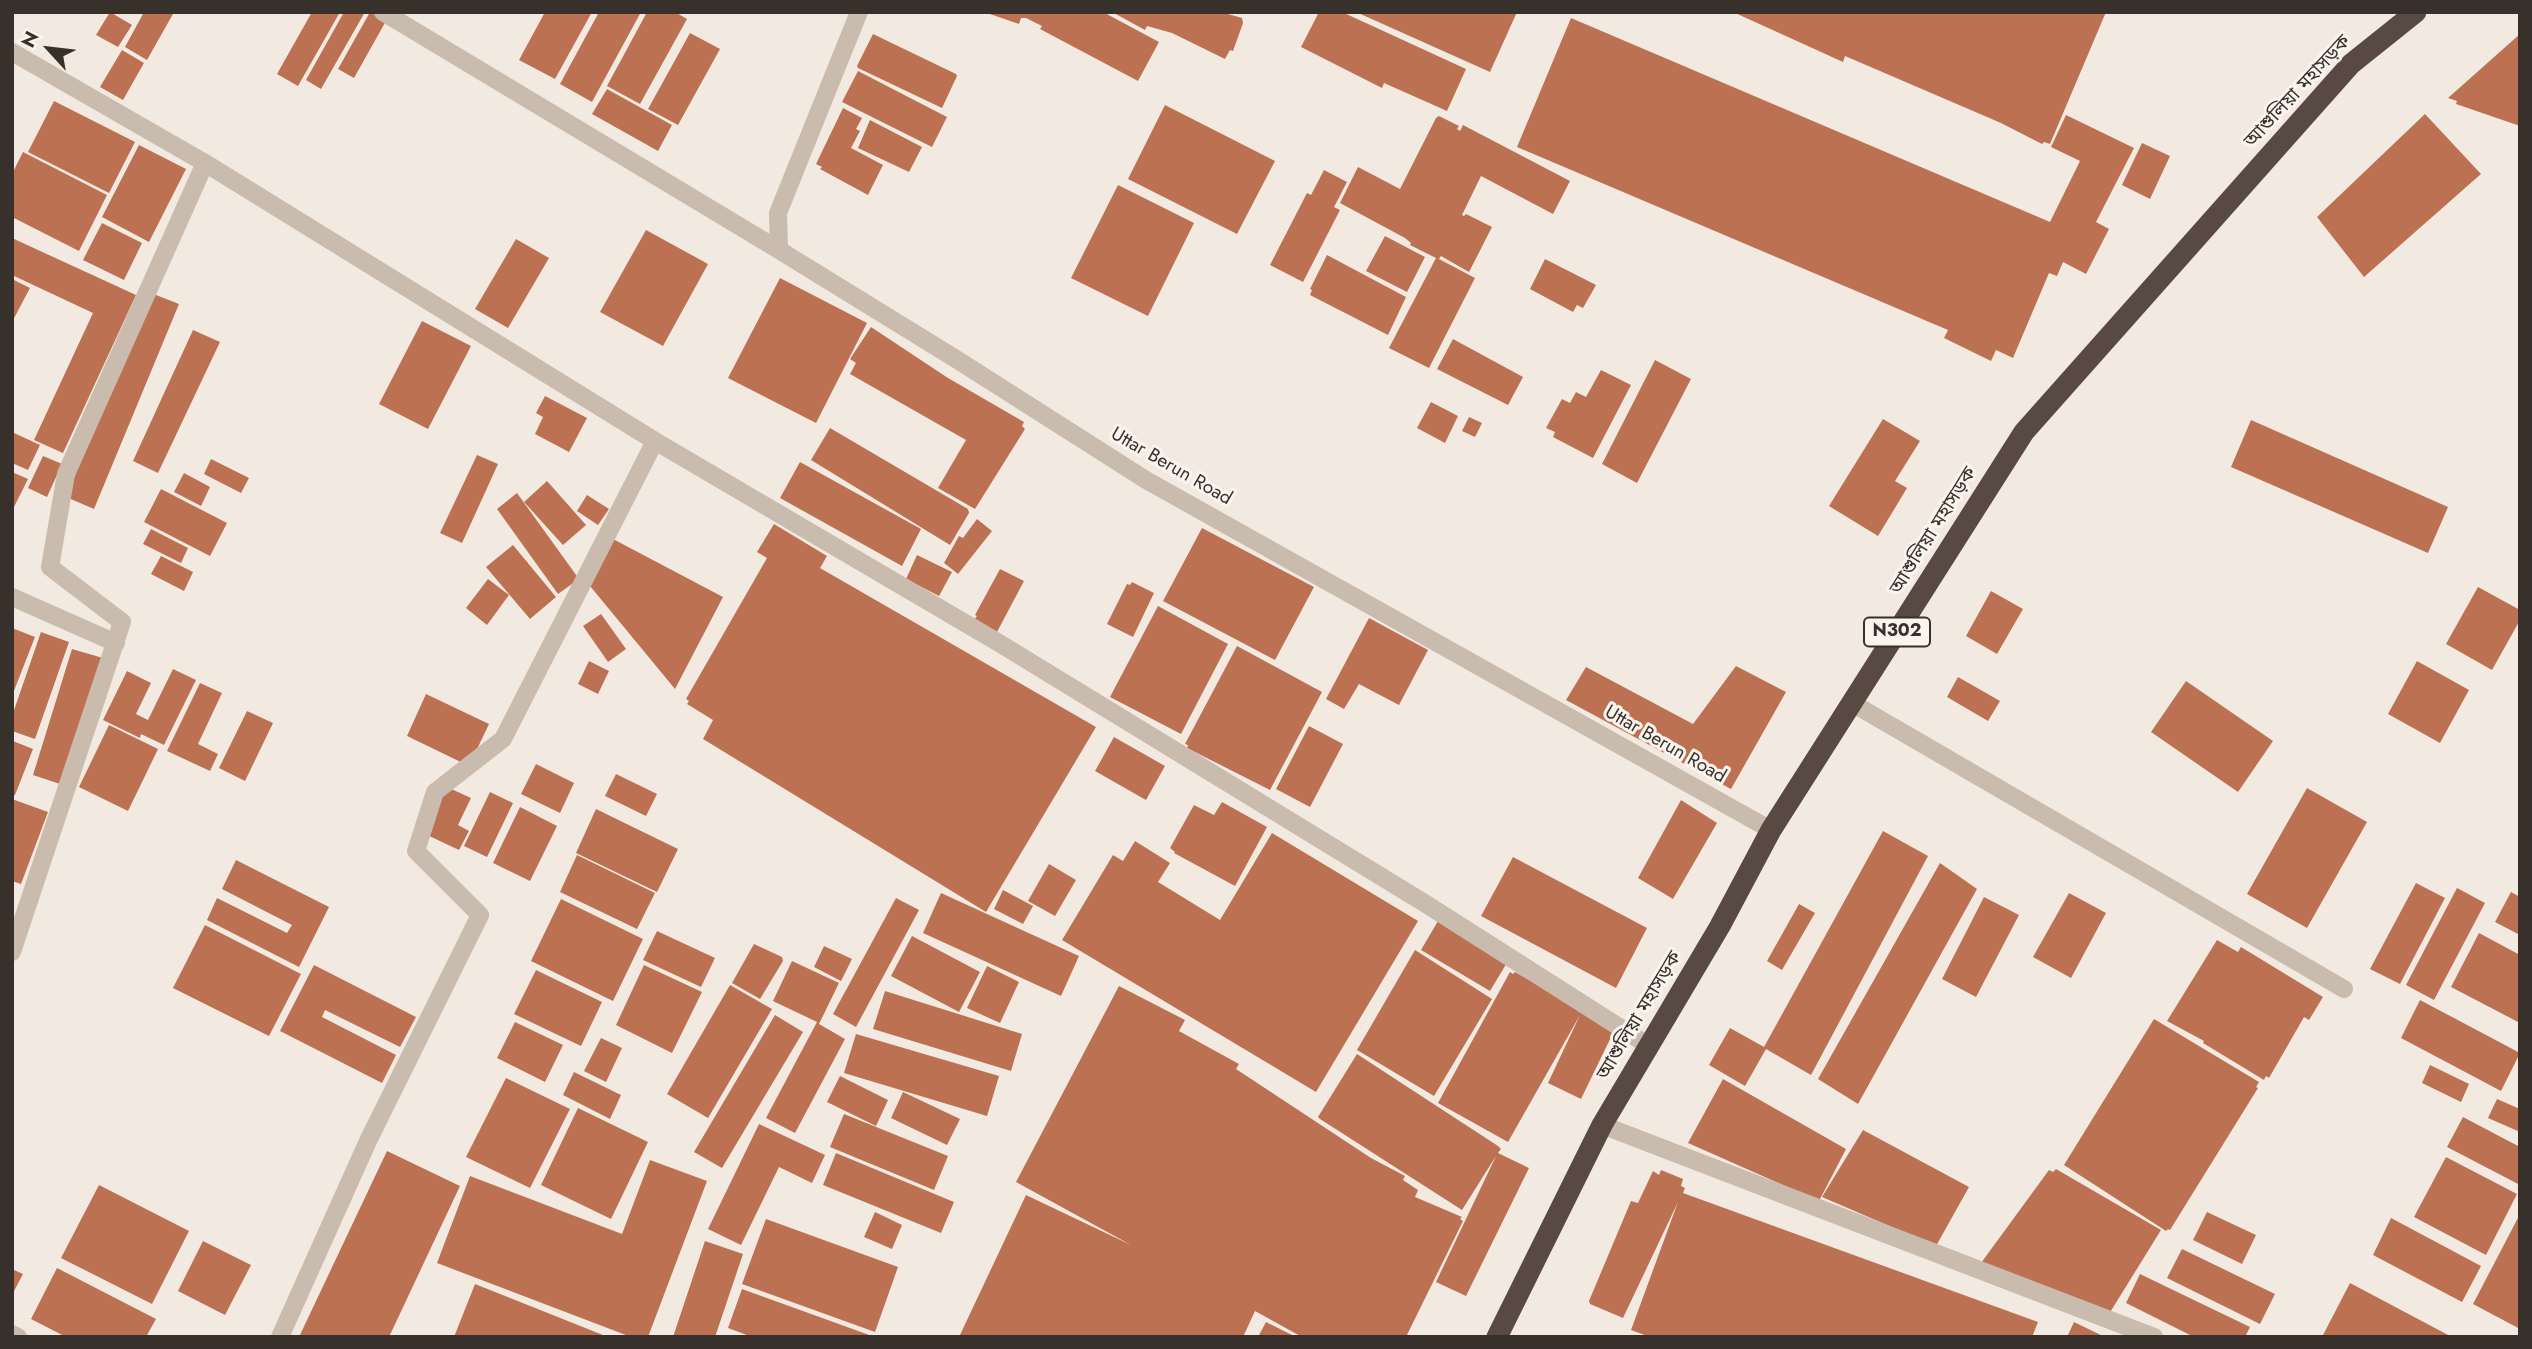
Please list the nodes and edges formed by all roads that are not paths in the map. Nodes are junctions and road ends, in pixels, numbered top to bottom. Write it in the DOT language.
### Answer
graph roads {
  1 [pos="383,12"];
  2 [pos="859,12"];
  3 [pos="2416,12"];
  4 [pos="12,52"];
  5 [pos="205,163"];
  6 [pos="779,250"];
  7 [pos="655,441"];
  8 [pos="12,597"];
  9 [pos="116,643"];
  10 [pos="1852,703"];
  11 [pos="1771,830"];
  12 [pos="12,951"];
  13 [pos="2344,989"];
  14 [pos="1649,1046"];
  15 [pos="1602,1125"];
  16 [pos="12,1334"];
  17 [pos="18,1337"];
  18 [pos="280,1337"];
  19 [pos="1497,1337"];
  20 [pos="2154,1337"];
  1 -- 6 [label="street, Uttar Berun Road"];
  2 -- 6 [label="street"];
  3 -- 10 [label="highway, আশুলিয়া মহাসড়ক / N302"];
  4 -- 5 [label="street"];
  5 -- 7 [label="street"];
  5 -- 9 [label="street"];
  6 -- 11 [label="street, Uttar Berun Road"];
  7 -- 14 [label="street"];
  7 -- 18 [label="street"];
  8 -- 9 [label="street"];
  9 -- 12 [label="street"];
  10 -- 11 [label="highway, আশুলিয়া মহাসড়ক / N302"];
  10 -- 13 [label="street"];
  11 -- 14 [label="highway, আশুলিয়া মহাসড়ক / N302"];
  14 -- 15 [label="highway, আশুলিয়া মহাসড়ক / N302"];
  15 -- 19 [label="highway, আশুলিয়া মহাসড়ক / N302"];
  15 -- 20 [label="street"];
  16 -- 17 [label="street"];
}
